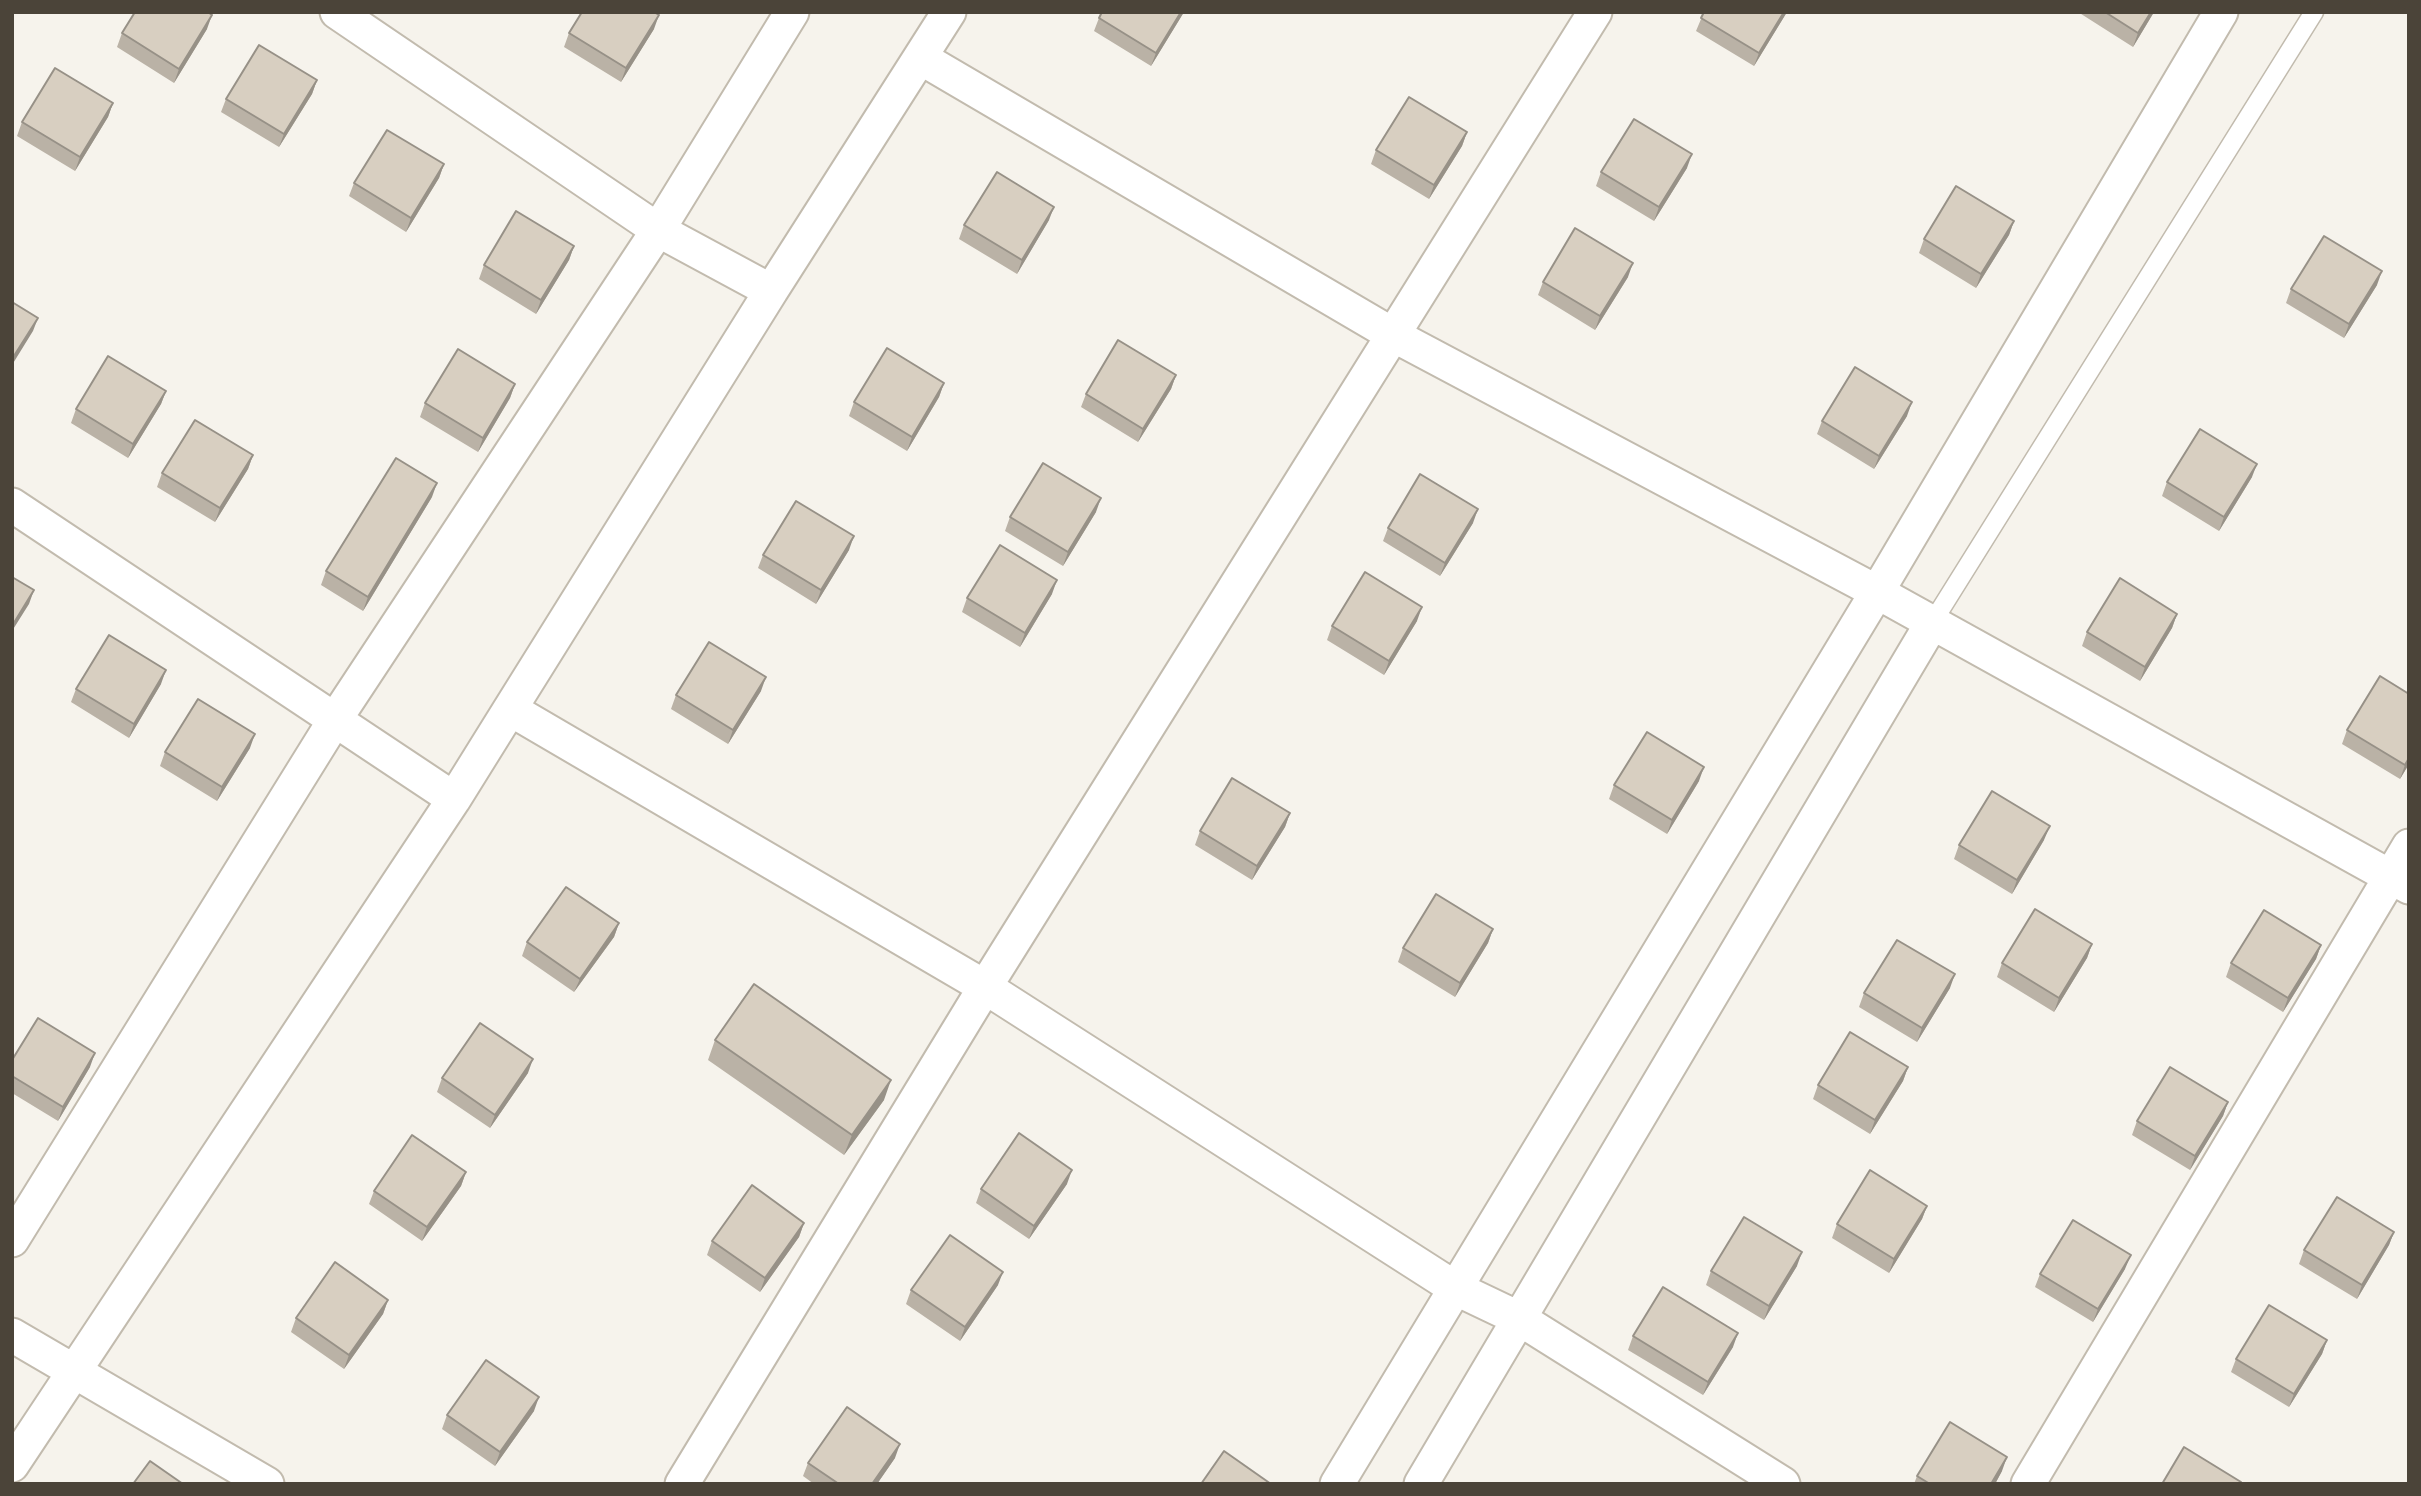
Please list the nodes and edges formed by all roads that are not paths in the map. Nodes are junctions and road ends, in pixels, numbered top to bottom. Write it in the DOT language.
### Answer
graph roads {
  1 [pos="337,12"];
  2 [pos="792,12"];
  3 [pos="949,12"];
  4 [pos="1595,12"];
  5 [pos="2221,12"];
  6 [pos="2314,12"];
  7 [pos="921,58"];
  8 [pos="658,230"];
  9 [pos="771,291"];
  10 [pos="1395,336"];
  11 [pos="12,505"];
  12 [pos="1877,593"];
  13 [pos="1932,623"];
  14 [pos="510,709"];
  15 [pos="335,718"];
  16 [pos="454,799"];
  17 [pos="2409,846"];
  18 [pos="2399,882"];
  19 [pos="985,988"];
  20 [pos="17,1223"];
  21 [pos="1455,1288"];
  22 [pos="1520,1319"];
  23 [pos="12,1335"];
  24 [pos="73,1373"];
  25 [pos="12,1465"];
  26 [pos="267,1484"];
  27 [pos="682,1484"];
  28 [pos="1337,1484"];
  29 [pos="1421,1484"];
  30 [pos="1783,1484"];
  31 [pos="2028,1484"];
  1 -- 8 [label="street"];
  2 -- 8 [label="street"];
  3 -- 7 [label="street"];
  4 -- 10 [label="street"];
  5 -- 12 [label="street"];
  6 -- 13 [label="lane"];
  7 -- 9 [label="street"];
  7 -- 10 [label="street"];
  8 -- 9 [label="street"];
  8 -- 15 [label="street"];
  9 -- 14 [label="street"];
  10 -- 12 [label="street"];
  10 -- 19 [label="street"];
  11 -- 15 [label="street"];
  12 -- 13 [label="street"];
  12 -- 21 [label="street"];
  13 -- 18 [label="street"];
  13 -- 22 [label="street"];
  14 -- 16 [label="street"];
  14 -- 19 [label="street"];
  15 -- 16 [label="street"];
  15 -- 20 [label="street"];
  16 -- 24 [label="street"];
  17 -- 18 [label="street"];
  18 -- 31 [label="street"];
  19 -- 21 [label="street"];
  19 -- 27 [label="street"];
  21 -- 22 [label="street"];
  21 -- 28 [label="street"];
  22 -- 29 [label="street"];
  22 -- 30 [label="street"];
  23 -- 24 [label="street"];
  24 -- 25 [label="street"];
  24 -- 26 [label="street"];
}
